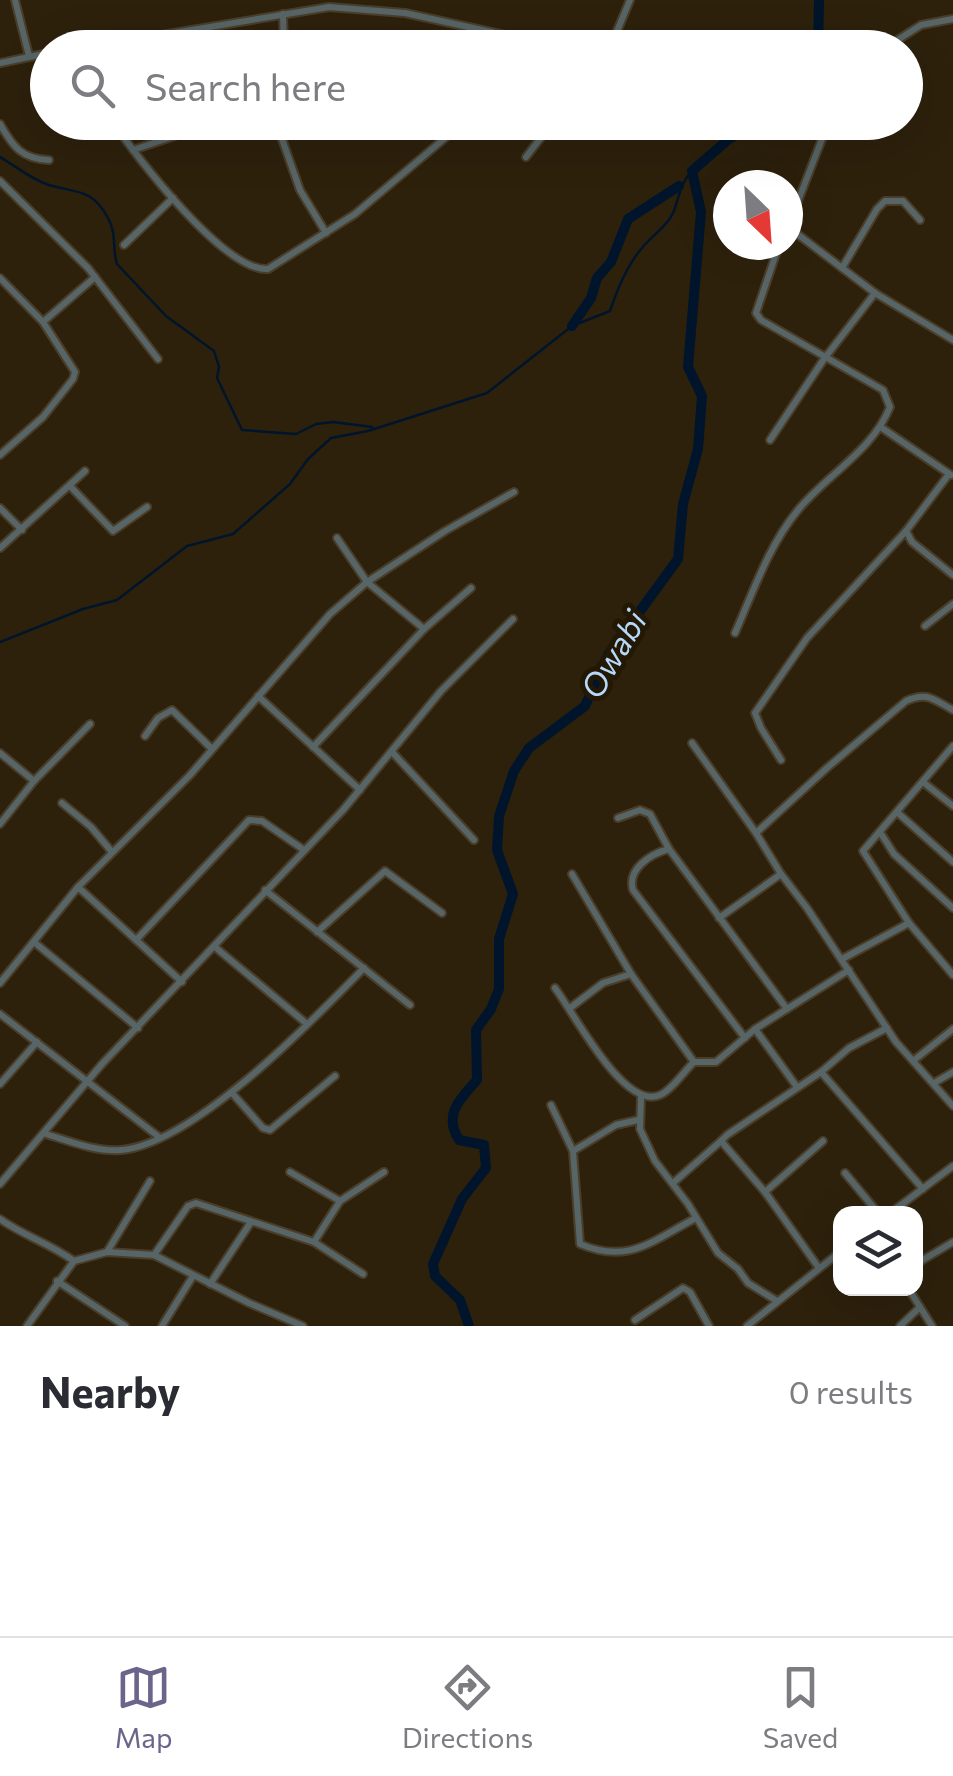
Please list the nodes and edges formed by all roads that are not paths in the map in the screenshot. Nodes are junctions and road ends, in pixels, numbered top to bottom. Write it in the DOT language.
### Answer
graph roads {
  1 [pos="15,0"];
  2 [pos="630,0"];
  3 [pos="329,4"];
  4 [pos="283,14"];
  5 [pos="953,19"];
  6 [pos="189,30"];
  7 [pos="283,30"];
  8 [pos="490,30"];
  9 [pos="618,30"];
  10 [pos="913,30"];
  11 [pos="29,56"];
  12 [pos="0,63"];
  13 [pos="0,124"];
  14 [pos="126,140"];
  15 [pos="163,140"];
  16 [pos="282,140"];
  17 [pos="444,140"];
  18 [pos="539,140"];
  19 [pos="822,140"];
  20 [pos="134,150"];
  21 [pos="526,156"];
  22 [pos="49,160"];
  23 [pos="0,182"];
  24 [pos="803,188"];
  25 [pos="174,198"];
  26 [pos="920,220"];
  27 [pos="326,233"];
  28 [pos="803,238"];
  29 [pos="124,246"];
  30 [pos="774,260"];
  31 [pos="842,268"];
  32 [pos="0,278"];
  33 [pos="95,278"];
  34 [pos="875,293"];
  35 [pos="42,322"];
  36 [pos="953,340"];
  37 [pos="824,358"];
  38 [pos="158,359"];
  39 [pos="882,428"];
  40 [pos="770,440"];
  41 [pos="2,449"];
  42 [pos="85,471"];
  43 [pos="951,475"];
  44 [pos="70,486"];
  45 [pos="514,492"];
  46 [pos="147,507"];
  47 [pos="0,508"];
  48 [pos="22,530"];
  49 [pos="906,531"];
  50 [pos="337,538"];
  51 [pos="0,548"];
  52 [pos="953,574"];
  53 [pos="367,582"];
  54 [pos="471,588"];
  55 [pos="953,604"];
  56 [pos="514,619"];
  57 [pos="925,626"];
  58 [pos="424,629"];
  59 [pos="734,633"];
  60 [pos="258,696"];
  61 [pos="953,710"];
  62 [pos="90,724"];
  63 [pos="145,736"];
  64 [pos="692,743"];
  65 [pos="953,746"];
  66 [pos="313,747"];
  67 [pos="211,748"];
  68 [pos="392,752"];
  69 [pos="0,753"];
  70 [pos="944,756"];
  71 [pos="782,760"];
  72 [pos="953,762"];
  73 [pos="34,781"];
  74 [pos="923,782"];
  75 [pos="360,790"];
  76 [pos="62,803"];
  77 [pos="953,806"];
  78 [pos="898,813"];
  79 [pos="618,818"];
  80 [pos="0,824"];
  81 [pos="880,832"];
  82 [pos="756,833"];
  83 [pos="474,840"];
  84 [pos="668,849"];
  85 [pos="304,850"];
  86 [pos="112,852"];
  87 [pos="953,862"];
  88 [pos="572,874"];
  89 [pos="780,874"];
  90 [pos="78,887"];
  91 [pos="266,890"];
  92 [pos="953,908"];
  93 [pos="442,913"];
  94 [pos="720,918"];
  95 [pos="909,923"];
  96 [pos="317,932"];
  97 [pos="136,940"];
  98 [pos="34,942"];
  99 [pos="215,948"];
  100 [pos="842,959"];
  101 [pos="364,968"];
  102 [pos="849,970"];
  103 [pos="631,974"];
  104 [pos="953,976"];
  105 [pos="182,982"];
  106 [pos="0,983"];
  107 [pos="556,988"];
  108 [pos="410,1005"];
  109 [pos="570,1008"];
  110 [pos="787,1009"];
  111 [pos="0,1014"];
  112 [pos="307,1024"];
  113 [pos="138,1028"];
  114 [pos="887,1028"];
  115 [pos="755,1029"];
  116 [pos="953,1029"];
  117 [pos="744,1038"];
  118 [pos="37,1042"];
  119 [pos="913,1061"];
  120 [pos="694,1062"];
  121 [pos="822,1072"];
  122 [pos="953,1072"];
  123 [pos="335,1076"];
  124 [pos="88,1081"];
  125 [pos="934,1083"];
  126 [pos="0,1084"];
  127 [pos="797,1087"];
  128 [pos="232,1093"];
  129 [pos="641,1097"];
  130 [pos="550,1106"];
  131 [pos="953,1106"];
  132 [pos="638,1120"];
  133 [pos="46,1134"];
  134 [pos="159,1137"];
  135 [pos="721,1140"];
  136 [pos="823,1141"];
  137 [pos="572,1151"];
  138 [pos="953,1166"];
  139 [pos="290,1172"];
  140 [pos="384,1172"];
  141 [pos="845,1173"];
  142 [pos="150,1181"];
  143 [pos="673,1183"];
  144 [pos="0,1184"];
  145 [pos="924,1189"];
  146 [pos="765,1192"];
  147 [pos="340,1201"];
  148 [pos="873,1206"];
  149 [pos="901,1206"];
  150 [pos="696,1218"];
  151 [pos="0,1219"];
  152 [pos="251,1222"];
  153 [pos="314,1242"];
  154 [pos="953,1242"];
  155 [pos="107,1252"];
  156 [pos="154,1255"];
  157 [pos="833,1257"];
  158 [pos="923,1260"];
  159 [pos="74,1262"];
  160 [pos="819,1268"];
  161 [pos="362,1274"];
  162 [pos="193,1276"];
  163 [pos="57,1282"];
  164 [pos="210,1284"];
  165 [pos="913,1296"];
  166 [pos="777,1301"];
  167 [pos="920,1308"];
  168 [pos="635,1320"];
  169 [pos="27,1326"];
  170 [pos="125,1326"];
  171 [pos="162,1326"];
  172 [pos="302,1326"];
  173 [pos="709,1326"];
  174 [pos="748,1326"];
  175 [pos="900,1326"];
  176 [pos="932,1326"];
  1 -- 11 [label="street"];
  2 -- 9 [label="street"];
  3 -- 4 [label="street"];
  3 -- 8 [label="street"];
  4 -- 6 [label="street"];
  4 -- 7 [label="street"];
  5 -- 10 [label="street"];
  11 -- 12 [label="street"];
  13 -- 22 [label="street"];
  14 -- 20 [label="street"];
  15 -- 20 [label="street"];
  16 -- 27 [label="street"];
  17 -- 27 [label="street"];
  18 -- 21 [label="street"];
  19 -- 24 [label="street"];
  20 -- 25 [label="street"];
  23 -- 33 [label="street"];
  25 -- 27 [label="street"];
  25 -- 29 [label="street"];
  26 -- 31 [label="street"];
  28 -- 31 [label="street"];
  30 -- 37 [label="street"];
  31 -- 34 [label="street"];
  32 -- 35 [label="street"];
  33 -- 35 [label="street"];
  33 -- 38 [label="street"];
  34 -- 36 [label="street"];
  34 -- 37 [label="street"];
  35 -- 41 [label="street"];
  37 -- 39 [label="street"];
  37 -- 40 [label="street"];
  39 -- 43 [label="street"];
  39 -- 59 [label="street"];
  42 -- 44 [label="street"];
  43 -- 49 [label="street"];
  44 -- 46 [label="street"];
  44 -- 48 [label="street"];
  45 -- 53 [label="street"];
  47 -- 48 [label="street"];
  48 -- 51 [label="street"];
  49 -- 52 [label="street"];
  49 -- 71 [label="street"];
  50 -- 53 [label="street"];
  53 -- 58 [label="street"];
  53 -- 60 [label="street"];
  54 -- 58 [label="street"];
  55 -- 57 [label="street"];
  56 -- 68 [label="street"];
  58 -- 66 [label="street"];
  60 -- 66 [label="street"];
  60 -- 67 [label="street"];
  61 -- 82 [label="street"];
  62 -- 73 [label="street"];
  63 -- 67 [label="street"];
  64 -- 82 [label="street"];
  65 -- 70 [label="street"];
  66 -- 75 [label="street"];
  67 -- 86 [label="street"];
  68 -- 75 [label="street"];
  68 -- 83 [label="street"];
  69 -- 73 [label="street"];
  70 -- 72 [label="street"];
  70 -- 74 [label="street"];
  73 -- 80 [label="street"];
  74 -- 77 [label="street"];
  74 -- 78 [label="street"];
  75 -- 85 [label="street"];
  76 -- 86 [label="street"];
  78 -- 81 [label="street"];
  78 -- 87 [label="street"];
  79 -- 84 [label="street"];
  81 -- 92 [label="street"];
  81 -- 95 [label="street"];
  82 -- 89 [label="street"];
  84 -- 94 [label="street"];
  84 -- 117 [label="street"];
  85 -- 91 [label="street"];
  85 -- 97 [label="street"];
  86 -- 90 [label="street"];
  88 -- 103 [label="street"];
  89 -- 94 [label="street"];
  89 -- 100 [label="street"];
  90 -- 97 [label="street"];
  90 -- 98 [label="street"];
  91 -- 96 [label="street"];
  91 -- 99 [label="street"];
  93 -- 96 [label="street"];
  94 -- 110 [label="street"];
  95 -- 100 [label="street"];
  95 -- 104 [label="street"];
  96 -- 101 [label="street"];
  97 -- 105 [label="street"];
  98 -- 106 [label="street"];
  98 -- 113 [label="street"];
  99 -- 105 [label="street"];
  99 -- 112 [label="street"];
  100 -- 102 [label="street"];
  101 -- 108 [label="street"];
  101 -- 112 [label="street"];
  102 -- 110 [label="street"];
  102 -- 114 [label="street"];
  103 -- 109 [label="street"];
  103 -- 120 [label="street"];
  105 -- 113 [label="street"];
  107 -- 109 [label="street"];
  109 -- 129 [label="street"];
  110 -- 115 [label="street"];
  111 -- 118 [label="street"];
  112 -- 128 [label="street"];
  113 -- 124 [label="street"];
  114 -- 119 [label="street"];
  114 -- 121 [label="street"];
  115 -- 117 [label="street"];
  115 -- 127 [label="street"];
  116 -- 119 [label="street"];
  117 -- 120 [label="street"];
  118 -- 124 [label="street"];
  118 -- 126 [label="street"];
  119 -- 125 [label="street"];
  120 -- 129 [label="street"];
  121 -- 127 [label="street"];
  121 -- 145 [label="street"];
  122 -- 125 [label="street"];
  123 -- 128 [label="street"];
  124 -- 133 [label="street"];
  124 -- 134 [label="street"];
  125 -- 131 [label="street"];
  127 -- 135 [label="street"];
  128 -- 134 [label="street"];
  129 -- 132 [label="street"];
  130 -- 137 [label="street"];
  132 -- 137 [label="street"];
  132 -- 143 [label="street"];
  133 -- 134 [label="street"];
  133 -- 144 [label="street"];
  135 -- 143 [label="street"];
  135 -- 146 [label="street"];
  136 -- 146 [label="street"];
  137 -- 150 [label="street"];
  138 -- 145 [label="street"];
  139 -- 147 [label="street"];
  140 -- 147 [label="street"];
  141 -- 148 [label="street"];
  142 -- 155 [label="street"];
  143 -- 150 [label="street"];
  145 -- 149 [label="street"];
  146 -- 160 [label="street"];
  147 -- 153 [label="street"];
  150 -- 166 [label="street"];
  151 -- 159 [label="street"];
  152 -- 153 [label="street"];
  152 -- 156 [label="street"];
  152 -- 164 [label="street"];
  153 -- 161 [label="street"];
  154 -- 158 [label="street"];
  155 -- 156 [label="street"];
  155 -- 159 [label="street"];
  156 -- 162 [label="street"];
  157 -- 160 [label="street"];
  159 -- 163 [label="street"];
  160 -- 166 [label="street"];
  162 -- 164 [label="street"];
  162 -- 171 [label="street"];
  163 -- 169 [label="street"];
  163 -- 170 [label="street"];
  164 -- 172 [label="street"];
  165 -- 167 [label="street"];
  166 -- 174 [label="street"];
  167 -- 175 [label="street"];
  167 -- 176 [label="street"];
  168 -- 173 [label="street"];
}
